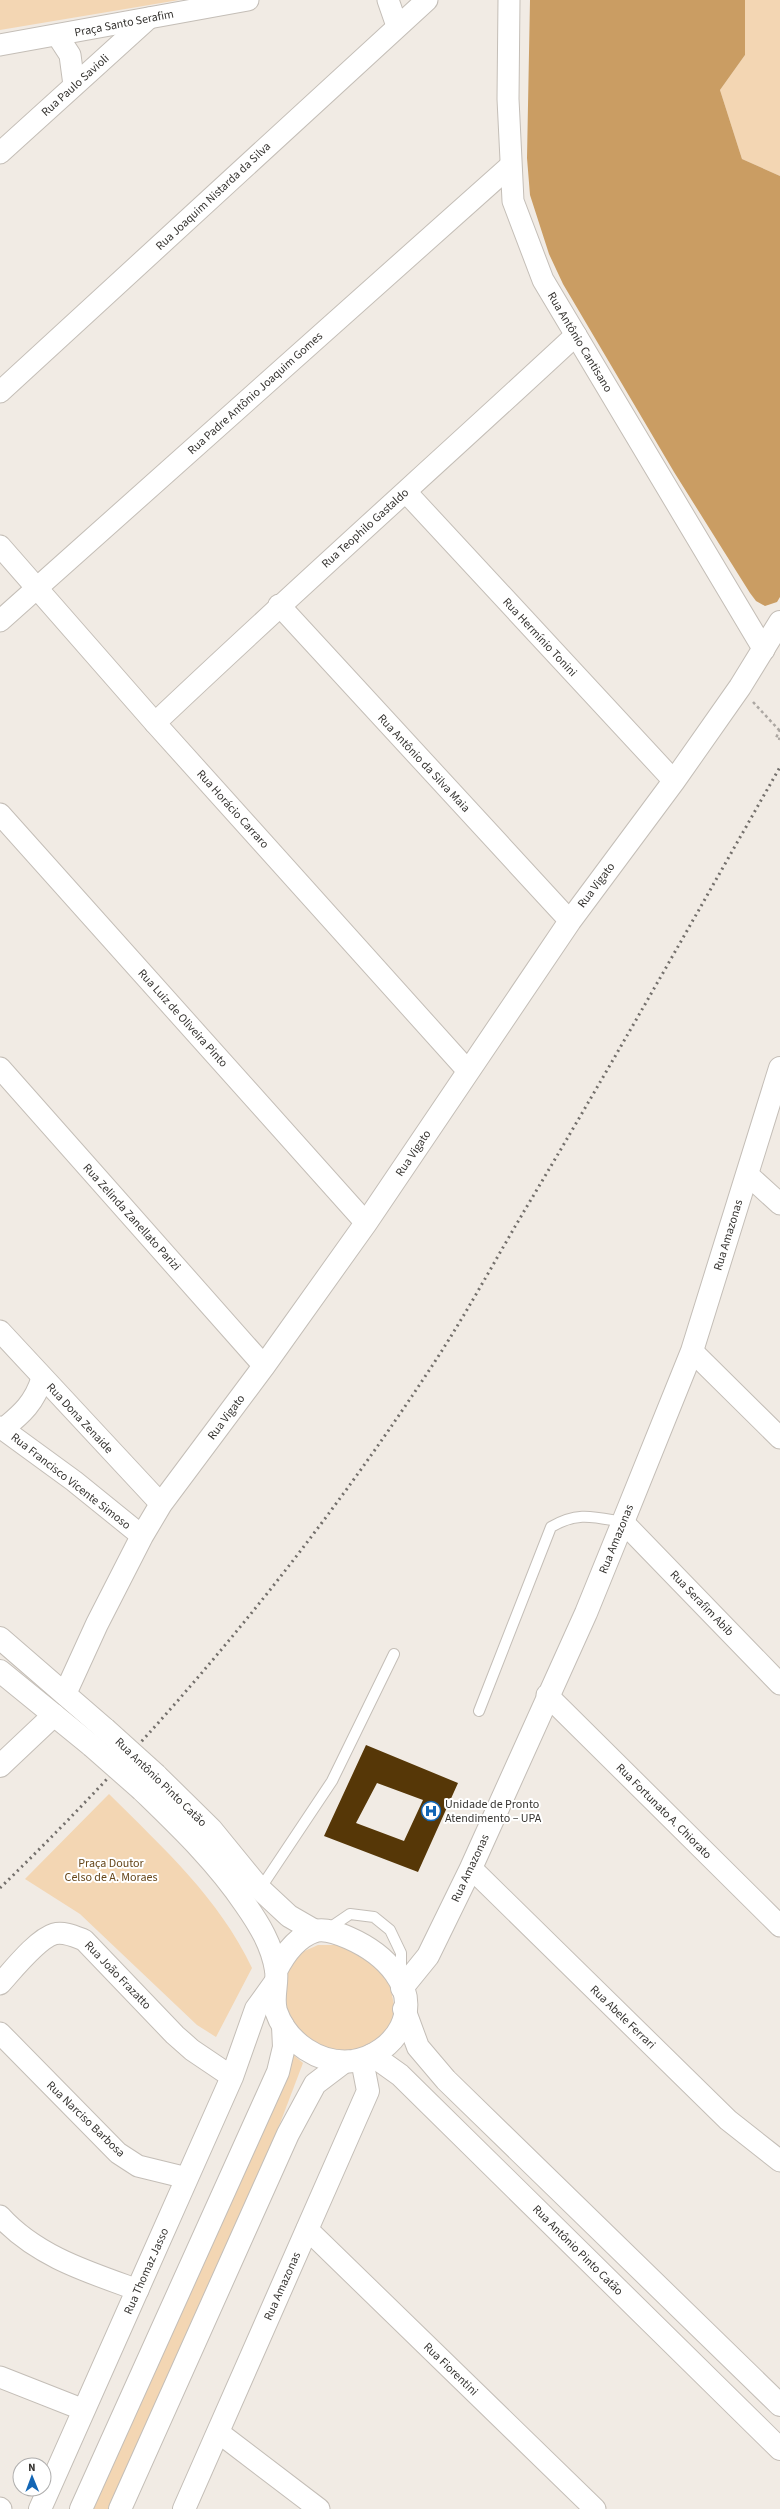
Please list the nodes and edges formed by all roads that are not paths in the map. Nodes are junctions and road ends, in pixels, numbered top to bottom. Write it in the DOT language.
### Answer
graph roads {
  1 [pos="248,0"];
  2 [pos="388,0"];
  3 [pos="427,0"];
  4 [pos="509,0"];
  5 [pos="150,17"];
  6 [pos="397,26"];
  7 [pos="58,35"];
  8 [pos="0,45"];
  9 [pos="74,85"];
  10 [pos="0,153"];
  11 [pos="510,166"];
  12 [pos="576,335"];
  13 [pos="0,392"];
  14 [pos="406,492"];
  15 [pos="0,546"];
  16 [pos="37,588"];
  17 [pos="280,605"];
  18 [pos="0,621"];
  19 [pos="780,622"];
  20 [pos="764,650"];
  21 [pos="155,723"];
  22 [pos="674,781"];
  23 [pos="0,814"];
  24 [pos="570,921"];
  25 [pos="0,1068"];
  26 [pos="780,1068"];
  27 [pos="468,1071"];
  28 [pos="747,1174"];
  29 [pos="780,1204"];
  30 [pos="366,1223"];
  31 [pos="0,1331"];
  32 [pos="692,1351"];
  33 [pos="264,1366"];
  34 [pos="42,1378"];
  35 [pos="2,1428"];
  36 [pos="780,1438"];
  37 [pos="161,1504"];
  38 [pos="623,1522"];
  39 [pos="142,1536"];
  40 [pos="0,1638"];
  41 [pos="394,1654"];
  42 [pos="0,1671"];
  43 [pos="780,1684"];
  44 [pos="65,1694"];
  45 [pos="548,1695"];
  46 [pos="479,1711"];
  47 [pos="54,1715"];
  48 [pos="0,1766"];
  49 [pos="149,1783"];
  50 [pos="471,1868"];
  51 [pos="260,1889"];
  52 [pos="780,1926"];
  53 [pos="320,1931"];
  54 [pos="275,1978"];
  55 [pos="0,1984"];
  56 [pos="401,1985"];
  57 [pos="404,2009"];
  58 [pos="280,2018"];
  59 [pos="248,2032"];
  60 [pos="0,2033"];
  61 [pos="360,2059"];
  62 [pos="232,2078"];
  63 [pos="780,2161"];
  64 [pos="188,2178"];
  65 [pos="0,2216"];
  66 [pos="307,2229"];
  67 [pos="138,2290"];
  68 [pos="0,2377"];
  69 [pos="780,2405"];
  70 [pos="84,2410"];
  71 [pos="218,2432"];
  72 [pos="780,2449"];
  73 [pos="40,2509"];
  74 [pos="81,2509"];
  75 [pos="120,2509"];
  76 [pos="184,2509"];
  77 [pos="319,2509"];
  78 [pos="595,2509"];
  1 -- 5 [label="street, Praça Santo Serafim"];
  2 -- 6 [label="street"];
  3 -- 6 [label="street, Rua Joaquim Nistarda da Silva"];
  4 -- 11 [label="street, Rua Antônio Cantisano"];
  5 -- 7 [label="street, Praça Santo Serafim"];
  5 -- 9 [label="street, Rua Paulo Savioli"];
  6 -- 13 [label="street, Rua Joaquim Nistarda da Silva"];
  7 -- 8 [label="street, Praça Santo Serafim"];
  7 -- 9 [label="street"];
  9 -- 10 [label="street, Rua Paulo Savioli"];
  11 -- 12 [label="street, Rua Antônio Cantisano"];
  11 -- 16 [label="street, Rua Padre Antônio Joaquim Gomes"];
  12 -- 14 [label="street, Rua Teophilo Gastaldo"];
  12 -- 20 [label="street, Rua Antônio Cantisano"];
  14 -- 17 [label="street, Rua Teophilo Gastaldo"];
  14 -- 22 [label="street, Rua Hermínio Tonini"];
  15 -- 16 [label="street, Rua Horácio Carraro"];
  16 -- 18 [label="street, Rua Padre Antônio Joaquim Gomes"];
  16 -- 21 [label="street, Rua Horácio Carraro"];
  17 -- 21 [label="street, Rua Teophilo Gastaldo"];
  17 -- 24 [label="street, Rua Antônio da Silva Maia"];
  19 -- 20 [label="street, Rua Vigato"];
  20 -- 22 [label="street, Rua Vigato"];
  21 -- 27 [label="street, Rua Horácio Carraro"];
  22 -- 24 [label="street, Rua Vigato"];
  23 -- 30 [label="street, Rua Luiz de Oliveira Pinto"];
  24 -- 27 [label="street, Rua Vigato"];
  25 -- 33 [label="street, Rua Zelinda Zanellato Parizi"];
  26 -- 28 [label="street, Rua Amazonas"];
  27 -- 30 [label="street, Rua Vigato"];
  28 -- 29 [label="street"];
  28 -- 32 [label="street, Rua Amazonas"];
  30 -- 33 [label="street, Rua Vigato"];
  31 -- 34 [label="street, Rua Dona Zenaide"];
  32 -- 36 [label="street"];
  32 -- 38 [label="street, Rua Amazonas"];
  33 -- 37 [label="street, Rua Vigato"];
  34 -- 35 [label="street"];
  34 -- 37 [label="street, Rua Dona Zenaide"];
  35 -- 39 [label="street, Rua Francisco Vicente Simoso"];
  37 -- 39 [label="street, Rua Vigato"];
  38 -- 43 [label="street, Rua Serafim Abib"];
  38 -- 45 [label="street, Rua Amazonas"];
  38 -- 46 [label="lane"];
  39 -- 44 [label="street, Rua Vigato"];
  40 -- 44 [label="street, Rua Antônio Pinto Catão"];
  41 -- 51 [label="lane"];
  42 -- 47 [label="street, Rua Antônio Pinto Catão"];
  44 -- 49 [label="street, Rua Antônio Pinto Catão, bridge"];
  45 -- 50 [label="street, Rua Amazonas"];
  45 -- 52 [label="street, Rua Fortunato A. Chiorato"];
  47 -- 48 [label="street"];
  47 -- 49 [label="street, Rua Antônio Pinto Catão, bridge"];
  49 -- 51 [label="street, Rua Antônio Pinto Catão"];
  49 -- 54 [label="street, Rua Antônio Pinto Catão"];
  50 -- 56 [label="street, Rua Amazonas"];
  50 -- 63 [label="street, Rua Abele Ferrari"];
  51 -- 53 [label="street, Rua Antônio Pinto Catão"];
  53 -- 54 [label="street"];
  53 -- 56 [label="street"];
  53 -- 56 [label="lane"];
  54 -- 58 [label="street"];
  54 -- 59 [label="street, Rua Thomaz Jasso"];
  55 -- 62 [label="street, Rua João Frazatto"];
  56 -- 57 [label="street"];
  57 -- 61 [label="street"];
  57 -- 69 [label="street"];
  58 -- 59 [label="street"];
  58 -- 61 [label="street"];
  58 -- 74 [label="street"];
  59 -- 62 [label="street, Rua Thomaz Jasso"];
  60 -- 64 [label="street, Rua Narciso Barbosa"];
  61 -- 66 [label="street, Rua Amazonas"];
  61 -- 72 [label="street, Rua Antônio Pinto Catão"];
  61 -- 75 [label="street"];
  62 -- 64 [label="street, Rua Thomaz Jasso"];
  64 -- 67 [label="street, Rua Thomaz Jasso"];
  65 -- 67 [label="street"];
  66 -- 71 [label="street, Rua Amazonas"];
  66 -- 78 [label="street, Rua Fiorentini"];
  67 -- 70 [label="street, Rua Thomaz Jasso"];
  68 -- 70 [label="street"];
  70 -- 73 [label="street, Rua Thomaz Jasso"];
  71 -- 76 [label="street, Rua Amazonas"];
  71 -- 77 [label="street"];
}
